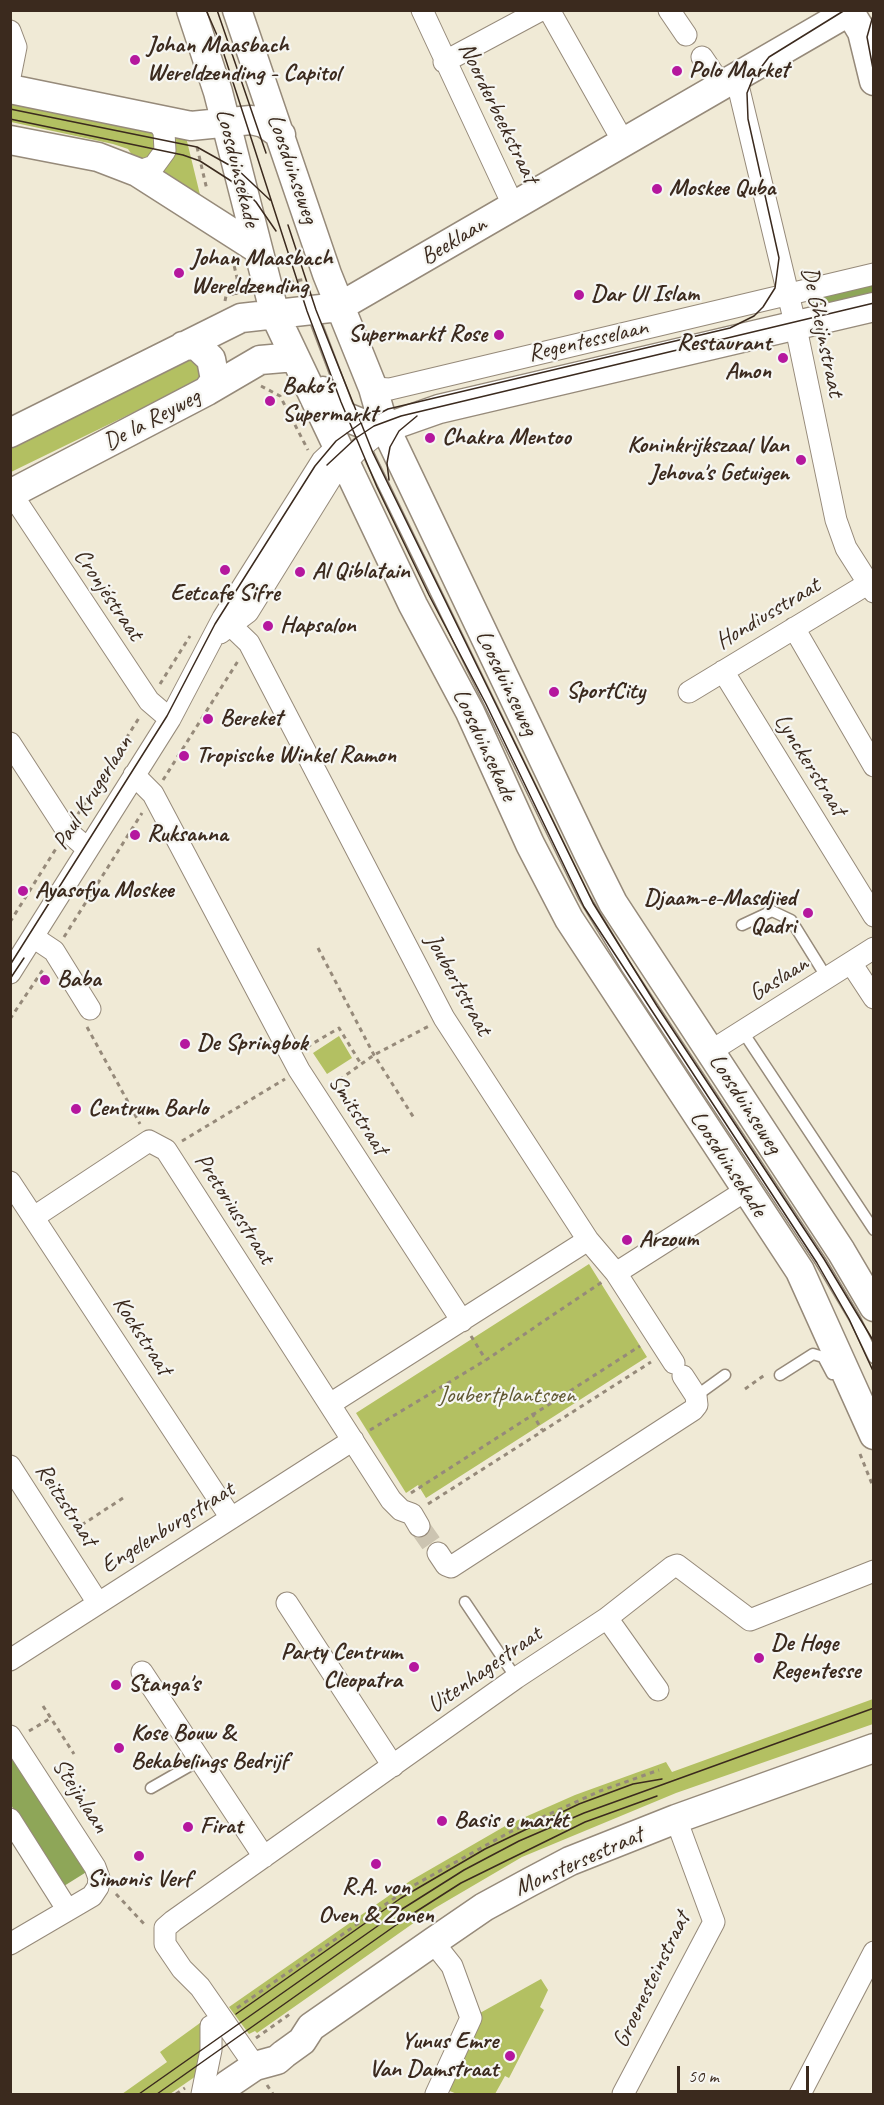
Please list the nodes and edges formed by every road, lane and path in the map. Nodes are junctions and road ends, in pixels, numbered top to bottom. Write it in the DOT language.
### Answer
graph roads {
  1 [pos="191,10"];
  2 [pos="237,10"];
  3 [pos="422,10"];
  4 [pos="541,10"];
  5 [pos="549,10"];
  6 [pos="669,10"];
  7 [pos="838,14"];
  8 [pos="10,31"];
  9 [pos="686,34"];
  10 [pos="702,57"];
  11 [pos="444,62"];
  12 [pos="10,77"];
  13 [pos="729,81"];
  14 [pos="873,81"];
  15 [pos="10,88"];
  16 [pos="158,121"];
  17 [pos="225,122"];
  18 [pos="191,126"];
  19 [pos="281,135"];
  20 [pos="10,140"];
  21 [pos="624,143"];
  22 [pos="137,172"];
  23 [pos="513,205"];
  24 [pos="214,223"];
  25 [pos="256,248"];
  26 [pos="227,256"];
  27 [pos="873,274"];
  28 [pos="788,294"];
  29 [pos="873,307"];
  30 [pos="325,309"];
  31 [pos="276,315"];
  32 [pos="241,318"];
  33 [pos="795,327"];
  34 [pos="183,346"];
  35 [pos="299,364"];
  36 [pos="531,370"];
  37 [pos="372,388"];
  38 [pos="207,391"];
  39 [pos="10,433"];
  40 [pos="358,440"];
  41 [pos="11,494"];
  42 [pos="872,585"];
  43 [pos="227,622"];
  44 [pos="794,628"];
  45 [pos="249,643"];
  46 [pos="723,671"];
  47 [pos="689,692"];
  48 [pos="170,719"];
  49 [pos="10,743"];
  50 [pos="873,766"];
  51 [pos="134,775"];
  52 [pos="153,794"];
  53 [pos="88,849"];
  54 [pos="873,916"];
  55 [pos="742,925"];
  56 [pos="33,937"];
  57 [pos="318,948"];
  58 [pos="873,948"];
  59 [pos="54,951"];
  60 [pos="851,963"];
  61 [pos="10,973"];
  62 [pos="827,978"];
  63 [pos="873,998"];
  64 [pos="90,1009"];
  65 [pos="444,1018"];
  66 [pos="10,1019"];
  67 [pos="743,1032"];
  68 [pos="711,1051"];
  69 [pos="374,1055"];
  70 [pos="295,1063"];
  71 [pos="361,1064"];
  72 [pos="316,1096"];
  73 [pos="414,1118"];
  74 [pos="158,1146"];
  75 [pos="10,1182"];
  76 [pos="745,1191"];
  77 [pos="33,1218"];
  78 [pos="873,1230"];
  79 [pos="588,1240"];
  80 [pos="616,1273"];
  81 [pos="873,1307"];
  82 [pos="462,1321"];
  83 [pos="644,1343"];
  84 [pos="873,1358"];
  85 [pos="486,1360"];
  86 [pos="674,1364"];
  87 [pos="780,1375"];
  88 [pos="725,1376"];
  89 [pos="852,1384"];
  90 [pos="696,1396"];
  91 [pos="330,1404"];
  92 [pos="532,1413"];
  93 [pos="542,1430"];
  94 [pos="873,1435"];
  95 [pos="353,1440"];
  96 [pos="10,1466"];
  97 [pos="123,1498"];
  98 [pos="409,1514"];
  99 [pos="231,1518"];
  100 [pos="58,1540"];
  101 [pos="438,1553"];
  102 [pos="873,1571"];
  103 [pos="465,1602"];
  104 [pos="98,1603"];
  105 [pos="287,1603"];
  106 [pos="606,1618"];
  107 [pos="10,1660"];
  108 [pos="142,1672"];
  109 [pos="516,1678"];
  110 [pos="658,1690"];
  111 [pos="43,1706"];
  112 [pos="51,1718"];
  113 [pos="12,1739"];
  114 [pos="873,1748"];
  115 [pos="74,1754"];
  116 [pos="200,1760"];
  117 [pos="393,1766"];
  118 [pos="659,1770"];
  119 [pos="151,1788"];
  120 [pos="10,1819"];
  121 [pos="676,1819"];
  122 [pos="264,1857"];
  123 [pos="98,1887"];
  124 [pos="67,1909"];
  125 [pos="164,1934"];
  126 [pos="433,1942"];
  127 [pos="10,1944"];
  128 [pos="873,1952"];
  129 [pos="216,2022"];
  130 [pos="226,2086"];
  131 [pos="436,2094"];
  132 [pos="623,2094"];
  133 [pos="800,2094"];
  1 -- 17 [label="street, Loosduinsekade"];
  2 -- 19 [label="street, Loosduinseweg"];
  3 -- 11 [label="street, Noorderbeekstraat"];
  4 -- 11 [label="street"];
  5 -- 21 [label="street"];
  6 -- 9 [label="street"];
  7 -- 13 [label="street, Beeklaan"];
  7 -- 14 [label="street"];
  8 -- 12 [label="street"];
  10 -- 13 [label="street, De Gheijnstraat"];
  11 -- 23 [label="street, Noorderbeekstraat"];
  13 -- 21 [label="street, Beeklaan"];
  13 -- 28 [label="street, De Gheijnstraat"];
  15 -- 16 [label="street"];
  16 -- 18 [label="street"];
  16 -- 22 [label="street"];
  17 -- 18 [label="street"];
  17 -- 19 [label="street"];
  17 -- 25 [label="street, Loosduinsekade"];
  18 -- 24 [label="path"];
  19 -- 30 [label="street, Loosduinseweg"];
  20 -- 22 [label="street"];
  21 -- 23 [label="street, Beeklaan"];
  22 -- 24 [label="street"];
  23 -- 30 [label="street, Beeklaan"];
  24 -- 25 [label="street"];
  25 -- 31 [label="street, Loosduinsekade"];
  26 -- 32 [label="path"];
  27 -- 28 [label="street, Regentesselaan"];
  28 -- 33 [label="street, De Gheijnstraat"];
  28 -- 36 [label="street, Regentesselaan"];
  29 -- 33 [label="street, Regentesselaan"];
  30 -- 31 [label="street, Beeklaan"];
  30 -- 37 [label="street, Loosduinseweg"];
  30 -- 40 [label="lane, Loosduinseweg"];
  31 -- 32 [label="street"];
  31 -- 35 [label="street, Loosduinsekade"];
  32 -- 34 [label="street"];
  33 -- 36 [label="street, Regentesselaan"];
  33 -- 42 [label="street, De Gheijnstraat"];
  34 -- 38 [label="street"];
  34 -- 39 [label="street"];
  35 -- 38 [label="street, De la Reyweg"];
  35 -- 40 [label="street"];
  36 -- 37 [label="street, Regentesselaan"];
  36 -- 40 [label="street, Regentesselaan"];
  37 -- 40 [label="street, Loosduinseweg"];
  38 -- 41 [label="street, De la Reyweg"];
  40 -- 43 [label="street, Paul Krugerlaan"];
  40 -- 68 [label="street, Loosduinseweg"];
  40 -- 76 [label="street, Loosduinsekade"];
  40 -- 84 [label="lane, Loosduinseweg"];
  41 -- 48 [label="street, Cronjéstraat"];
  42 -- 44 [label="street, Hondiusstraat"];
  43 -- 45 [label="street, Joubertstraat"];
  43 -- 48 [label="street, Paul Krugerlaan"];
  44 -- 46 [label="street, Hondiusstraat"];
  44 -- 50 [label="street"];
  45 -- 52 [label="path"];
  45 -- 65 [label="street, Joubertstraat"];
  46 -- 47 [label="street, Hondiusstraat"];
  46 -- 54 [label="street, Lynckerstraat"];
  48 -- 51 [label="street, Paul Krugerlaan"];
  49 -- 53 [label="street"];
  51 -- 52 [label="street, Smitstraat"];
  51 -- 53 [label="street, Paul Krugerlaan"];
  52 -- 59 [label="path"];
  52 -- 70 [label="street, Smitstraat"];
  53 -- 56 [label="street, Paul Krugerlaan"];
  55 -- 62 [label="lane"];
  56 -- 59 [label="street"];
  56 -- 61 [label="street, Paul Krugerlaan"];
  57 -- 69 [label="path"];
  58 -- 60 [label="street, Gaslaan"];
  59 -- 64 [label="street"];
  59 -- 66 [label="path"];
  60 -- 62 [label="street, Gaslaan"];
  60 -- 63 [label="street"];
  62 -- 67 [label="street, Gaslaan"];
  64 -- 74 [label="path"];
  65 -- 69 [label="path"];
  65 -- 79 [label="street, Joubertstraat"];
  67 -- 68 [label="street, Gaslaan"];
  67 -- 78 [label="lane, Loosduinseweg"];
  68 -- 81 [label="street, Loosduinseweg"];
  69 -- 71 [label="path"];
  69 -- 73 [label="path"];
  70 -- 71 [label="path"];
  70 -- 72 [label="street, Smitstraat"];
  70 -- 74 [label="path"];
  71 -- 72 [label="path"];
  72 -- 82 [label="street, Smitstraat"];
  74 -- 77 [label="street"];
  74 -- 91 [label="street, Pretoriusstraat"];
  75 -- 77 [label="street, Kockstraat"];
  76 -- 80 [label="street"];
  76 -- 89 [label="street, Loosduinsekade"];
  77 -- 99 [label="street, Kockstraat"];
  79 -- 80 [label="street, Joubertstraat"];
  79 -- 82 [label="street"];
  80 -- 85 [label="path"];
  80 -- 86 [label="street, Joubertstraat"];
  82 -- 85 [label="path"];
  82 -- 91 [label="street"];
  83 -- 92 [label="path"];
  85 -- 95 [label="path"];
  86 -- 90 [label="street"];
  86 -- 93 [label="path"];
  87 -- 89 [label="lane"];
  88 -- 90 [label="lane"];
  89 -- 94 [label="street, Loosduinsekade"];
  90 -- 101 [label="street"];
  91 -- 95 [label="street, Pretoriusstraat"];
  92 -- 93 [label="path"];
  92 -- 98 [label="path"];
  93 -- 98 [label="path"];
  95 -- 98 [label="street, Pretoriusstraat"];
  95 -- 99 [label="street, Engelenburgstraat"];
  96 -- 100 [label="street, Reitzstraat"];
  97 -- 100 [label="path"];
  99 -- 104 [label="street, Engelenburgstraat"];
  100 -- 104 [label="street, Reitzstraat"];
  102 -- 106 [label="street, Uitenhagestraat"];
  103 -- 109 [label="lane"];
  104 -- 107 [label="street, Engelenburgstraat"];
  105 -- 117 [label="street"];
  106 -- 109 [label="street, Uitenhagestraat"];
  106 -- 110 [label="street"];
  108 -- 116 [label="street"];
  109 -- 117 [label="street, Uitenhagestraat"];
  111 -- 112 [label="path"];
  112 -- 113 [label="path"];
  112 -- 115 [label="path"];
  113 -- 123 [label="street, Steijnlaan"];
  114 -- 121 [label="street, Monstersestraat"];
  116 -- 119 [label="lane"];
  116 -- 122 [label="street"];
  117 -- 122 [label="street, Uitenhagestraat"];
  118 -- 129 [label="path"];
  120 -- 124 [label="street"];
  121 -- 126 [label="street, Monstersestraat"];
  121 -- 132 [label="street, Groenesteinstraat"];
  122 -- 125 [label="street, Uitenhagestraat"];
  123 -- 124 [label="street"];
  123 -- 125 [label="path"];
  124 -- 127 [label="street"];
  125 -- 129 [label="street"];
  126 -- 130 [label="street, Monstersestraat"];
  126 -- 131 [label="street"];
  128 -- 133 [label="street"];
  129 -- 130 [label="street"];
  129 -- 130 [label="street"];
}
